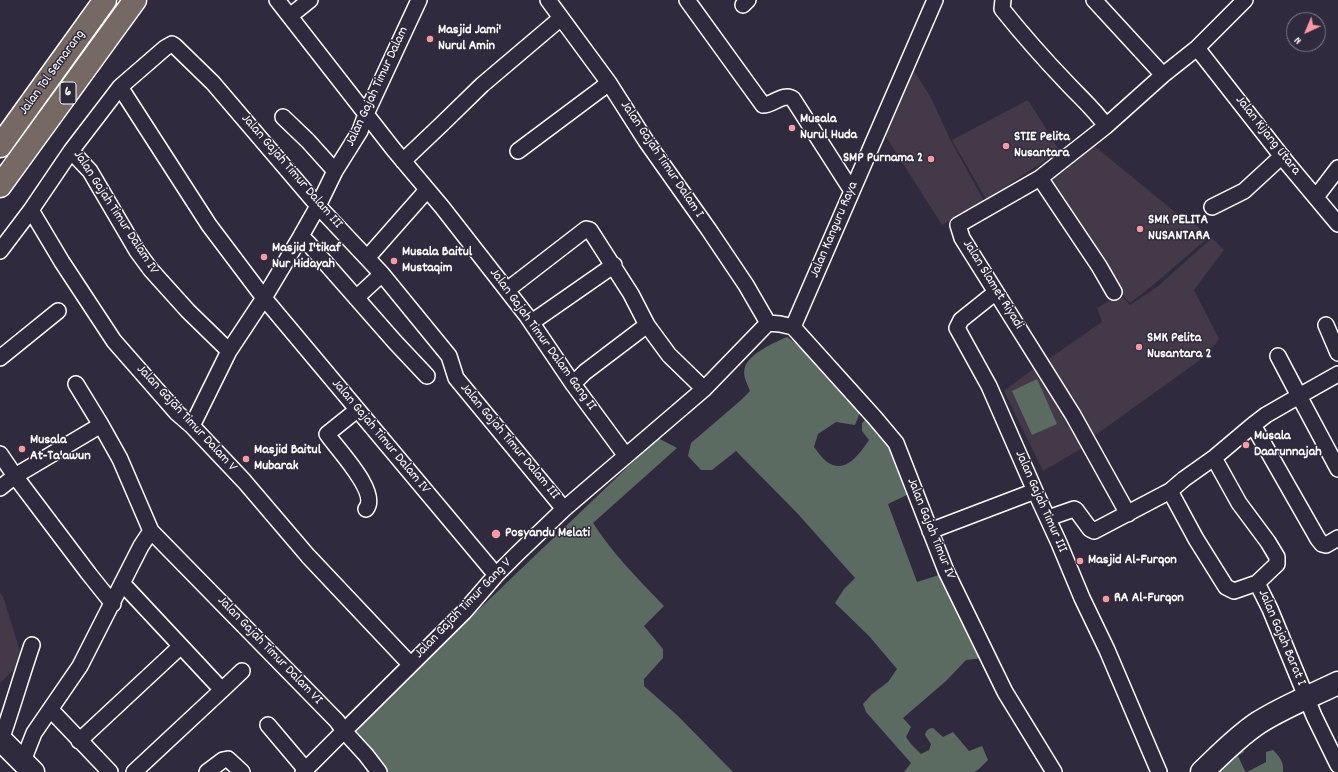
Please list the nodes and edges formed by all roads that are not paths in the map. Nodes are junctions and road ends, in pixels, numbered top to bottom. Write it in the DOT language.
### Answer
graph roads {
  1 [pos="105,0"];
  2 [pos="135,0"];
  3 [pos="277,0"];
  4 [pos="310,0"];
  5 [pos="419,0"];
  6 [pos="548,0"];
  7 [pos="687,0"];
  8 [pos="935,0"];
  9 [pos="1003,0"];
  10 [pos="1094,0"];
  11 [pos="1245,0"];
  12 [pos="290,16"];
  13 [pos="560,18"];
  14 [pos="1197,48"];
  15 [pos="1163,75"];
  16 [pos="609,83"];
  17 [pos="120,87"];
  18 [pos="366,114"];
  19 [pos="283,117"];
  20 [pos="1106,126"];
  21 [pos="0,146"];
  22 [pos="71,151"];
  23 [pos="518,151"];
  24 [pos="1282,156"];
  25 [pos="403,160"];
  26 [pos="1338,168"];
  27 [pos="335,172"];
  28 [pos="1040,178"];
  29 [pos="0,186"];
  30 [pos="427,190"];
  31 [pos="852,191"];
  32 [pos="1316,197"];
  33 [pos="318,206"];
  34 [pos="1212,207"];
  35 [pos="31,210"];
  36 [pos="1338,224"];
  37 [pos="301,236"];
  38 [pos="0,251"];
  39 [pos="367,258"];
  40 [pos="614,265"];
  41 [pos="382,274"];
  42 [pos="507,290"];
  43 [pos="996,292"];
  44 [pos="1114,292"];
  45 [pos="264,298"];
  46 [pos="356,298"];
  47 [pos="58,311"];
  48 [pos="532,322"];
  49 [pos="768,323"];
  50 [pos="647,325"];
  51 [pos="1326,325"];
  52 [pos="793,327"];
  53 [pos="229,351"];
  54 [pos="1338,353"];
  55 [pos="1278,356"];
  56 [pos="0,358"];
  57 [pos="1338,374"];
  58 [pos="427,376"];
  59 [pos="76,384"];
  60 [pos="573,384"];
  61 [pos="704,388"];
  62 [pos="1299,396"];
  63 [pos="357,410"];
  64 [pos="101,425"];
  65 [pos="1253,425"];
  66 [pos="192,426"];
  67 [pos="0,454"];
  68 [pos="626,456"];
  69 [pos="1214,458"];
  70 [pos="1338,469"];
  71 [pos="15,476"];
  72 [pos="0,488"];
  73 [pos="1035,491"];
  74 [pos="1170,491"];
  75 [pos="366,509"];
  76 [pos="564,509"];
  77 [pos="1128,514"];
  78 [pos="1048,518"];
  79 [pos="151,531"];
  80 [pos="930,531"];
  81 [pos="1338,538"];
  82 [pos="496,575"];
  83 [pos="122,583"];
  84 [pos="1257,583"];
  85 [pos="113,604"];
  86 [pos="32,646"];
  87 [pos="181,646"];
  88 [pos="410,664"];
  89 [pos="242,671"];
  90 [pos="1338,683"];
  91 [pos="222,690"];
  92 [pos="1306,698"];
  93 [pos="51,710"];
  94 [pos="268,725"];
  95 [pos="344,731"];
  96 [pos="0,740"];
  97 [pos="80,741"];
  98 [pos="1338,765"];
  99 [pos="27,768"];
  100 [pos="305,771"];
  101 [pos="110,772"];
  102 [pos="134,772"];
  103 [pos="207,772"];
  104 [pos="242,772"];
  105 [pos="379,772"];
  106 [pos="1054,772"];
  107 [pos="1159,772"];
  108 [pos="1202,772"];
  1 -- 21 [label="highway, Jalan Tol Semarang / 6"];
  2 -- 29 [label="highway, Jalan Tol Semarang / 6"];
  3 -- 12 [label="street, Jalan Gajah Timur Dalam Gang II"];
  4 -- 12 [label="street"];
  5 -- 18 [label="street, Jalan Gajah Timur Dalam"];
  6 -- 13 [label="street, Jalan Gajah Timur Dalam I"];
  7 -- 31 [label="street"];
  8 -- 31 [label="street, Jalan Kanguru Raya"];
  9 -- 20 [label="street"];
  10 -- 15 [label="street"];
  11 -- 14 [label="street, Jalan Slamet Riyadi"];
  12 -- 18 [label="street, Jalan Gajah Timur Dalam Gang II"];
  13 -- 16 [label="street, Jalan Gajah Timur Dalam I"];
  13 -- 25 [label="street"];
  14 -- 15 [label="street, Jalan Slamet Riyadi"];
  14 -- 24 [label="street, Jalan Kijang Utara"];
  15 -- 20 [label="street, Jalan Slamet Riyadi"];
  16 -- 23 [label="street"];
  16 -- 49 [label="street, Jalan Gajah Timur Dalam I"];
  17 -- 22 [label="street, Jalan Gajah Timur Dalam IV"];
  17 -- 33 [label="street, Jalan Gajah Timur Dalam III"];
  17 -- 45 [label="street, Jalan Gajah Timur Dalam IV"];
  18 -- 25 [label="street, Jalan Gajah Timur Dalam Gang II"];
  18 -- 27 [label="street, Jalan Gajah Timur Dalam"];
  19 -- 27 [label="street"];
  20 -- 28 [label="street, Jalan Slamet Riyadi"];
  22 -- 35 [label="street"];
  22 -- 53 [label="street, Jalan Gajah Timur Dalam IV"];
  24 -- 32 [label="street, Jalan Kijang Utara"];
  24 -- 34 [label="street"];
  25 -- 30 [label="street, Jalan Gajah Timur Dalam Gang II"];
  26 -- 32 [label="street"];
  27 -- 33 [label="street, Jalan Gajah Timur Dalam"];
  28 -- 43 [label="street, Jalan Slamet Riyadi"];
  28 -- 44 [label="street"];
  30 -- 39 [label="street"];
  30 -- 42 [label="street, Jalan Gajah Timur Dalam Gang II"];
  31 -- 52 [label="street, Jalan Kanguru Raya"];
  32 -- 36 [label="street, Jalan Kijang Utara"];
  33 -- 37 [label="street, Jalan Gajah Timur Dalam"];
  33 -- 39 [label="street, Jalan Gajah Timur Dalam III"];
  35 -- 38 [label="street"];
  35 -- 66 [label="street, Jalan Gajah Timur Dalam V"];
  37 -- 45 [label="street, Jalan Gajah Timur Dalam"];
  37 -- 46 [label="street"];
  39 -- 41 [label="street, Jalan Gajah Timur Dalam III"];
  40 -- 42 [label="street"];
  40 -- 48 [label="street"];
  40 -- 50 [label="street"];
  41 -- 46 [label="street"];
  41 -- 76 [label="street, Jalan Gajah Timur Dalam III"];
  42 -- 48 [label="street, Jalan Gajah Timur Dalam Gang II"];
  43 -- 73 [label="street, Jalan Gajah Timur III"];
  43 -- 77 [label="street, Jalan Slamet Riyadi"];
  45 -- 53 [label="street"];
  45 -- 63 [label="street, Jalan Gajah Timur Dalam IV"];
  46 -- 58 [label="street"];
  47 -- 56 [label="street"];
  48 -- 60 [label="street, Jalan Gajah Timur Dalam Gang II"];
  49 -- 52 [label="street"];
  49 -- 61 [label="street, Jalan Gajah Timur Gang V"];
  50 -- 60 [label="street"];
  50 -- 61 [label="street"];
  51 -- 54 [label="street"];
  52 -- 80 [label="street, Jalan Gajah Timur IV"];
  53 -- 66 [label="street"];
  55 -- 62 [label="street"];
  57 -- 62 [label="street"];
  59 -- 64 [label="street, Jalan Gajah Timur Dalam VI"];
  60 -- 68 [label="street, Jalan Gajah Timur Dalam Gang II"];
  61 -- 68 [label="street, Jalan Gajah Timur Gang V"];
  62 -- 65 [label="street"];
  62 -- 70 [label="street"];
  63 -- 75 [label="street"];
  63 -- 82 [label="street, Jalan Gajah Timur Dalam IV"];
  64 -- 71 [label="street"];
  64 -- 79 [label="street, Jalan Gajah Timur Dalam VI"];
  65 -- 69 [label="street"];
  65 -- 81 [label="street"];
  66 -- 88 [label="street, Jalan Gajah Timur Dalam V"];
  67 -- 71 [label="street"];
  68 -- 76 [label="street, Jalan Gajah Timur Gang V"];
  69 -- 74 [label="street"];
  69 -- 84 [label="street, Jalan Gajah Barat I"];
  71 -- 72 [label="street"];
  71 -- 85 [label="street"];
  73 -- 78 [label="street, Jalan Gajah Timur III"];
  73 -- 80 [label="street"];
  74 -- 77 [label="street"];
  74 -- 84 [label="street"];
  76 -- 82 [label="street, Jalan Gajah Timur Gang V"];
  77 -- 78 [label="street"];
  78 -- 107 [label="street, Jalan Gajah Timur III"];
  79 -- 83 [label="street"];
  79 -- 95 [label="street, Jalan Gajah Timur Dalam VI"];
  80 -- 106 [label="street, Jalan Gajah Timur IV"];
  82 -- 88 [label="street, Jalan Gajah Timur Gang V"];
  83 -- 85 [label="street"];
  83 -- 87 [label="street"];
  84 -- 92 [label="street, Jalan Gajah Barat I"];
  85 -- 93 [label="street"];
  86 -- 96 [label="street"];
  87 -- 91 [label="street"];
  87 -- 97 [label="street"];
  88 -- 95 [label="street, Jalan Gajah Timur Gang V"];
  89 -- 91 [label="street"];
  90 -- 92 [label="main road"];
  91 -- 102 [label="street"];
  92 -- 98 [label="street, Jalan Gajah Barat I"];
  92 -- 108 [label="main road"];
  93 -- 97 [label="street"];
  93 -- 99 [label="street"];
  94 -- 100 [label="street"];
  95 -- 100 [label="street"];
  95 -- 105 [label="street"];
  96 -- 99 [label="main road"];
  97 -- 101 [label="street"];
  103 -- 104 [label="street"];
}
